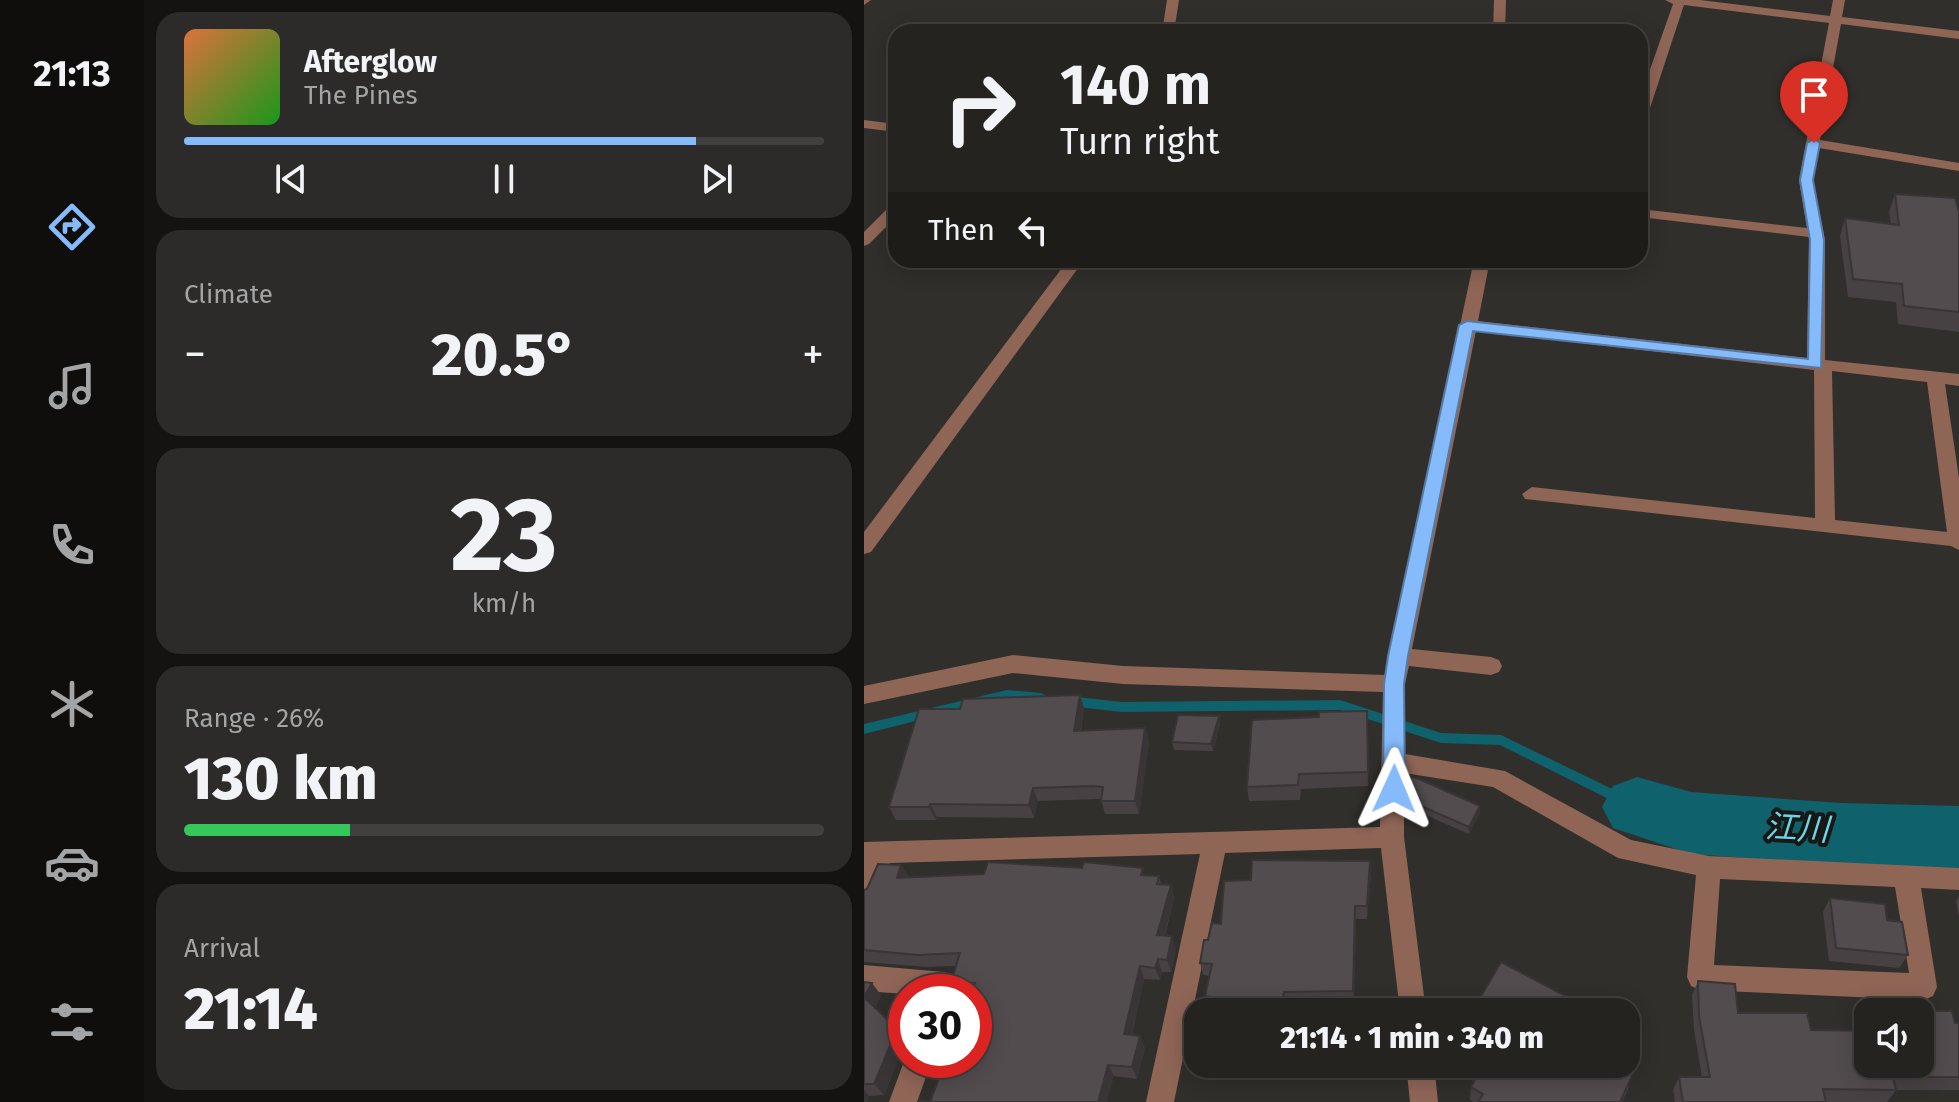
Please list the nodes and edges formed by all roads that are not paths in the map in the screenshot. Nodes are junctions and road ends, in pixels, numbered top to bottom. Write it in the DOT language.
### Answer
graph roads {
  1 [pos="1173,0"];
  2 [pos="1500,0"];
  3 [pos="1671,0"];
  4 [pos="1839,0"];
  5 [pos="1680,1"];
  6 [pos="1836,20"];
  7 [pos="1169,24"];
  8 [pos="1499,24"];
  9 [pos="1959,35"];
  10 [pos="1648,94"];
  11 [pos="864,124"];
  12 [pos="888,127"];
  13 [pos="1814,143"];
  14 [pos="1959,167"];
  15 [pos="1648,214"];
  16 [pos="888,216"];
  17 [pos="1814,233"];
  18 [pos="864,241"];
  19 [pos="1070,268"];
  20 [pos="1480,268"];
  21 [pos="1467,325"];
  22 [pos="1820,365"];
  23 [pos="1935,378"];
  24 [pos="1959,380"];
  25 [pos="1532,494"];
  26 [pos="1825,526"];
  27 [pos="1959,542"];
  28 [pos="864,547"];
  29 [pos="1398,656"];
  30 [pos="1491,666"];
  31 [pos="1394,684"];
  32 [pos="864,695"];
  33 [pos="1395,762"];
  34 [pos="1392,837"];
  35 [pos="1215,842"];
  36 [pos="874,852"];
  37 [pos="1709,867"];
  38 [pos="1906,875"];
  39 [pos="1959,879"];
  40 [pos="864,893"];
  41 [pos="864,978"];
  42 [pos="888,980"];
  43 [pos="1411,998"];
  44 [pos="912,1078"];
  45 [pos="1421,1078"];
  46 [pos="903,1102"];
  47 [pos="1160,1102"];
  48 [pos="1424,1102"];
  1 -- 7 [label="street"];
  2 -- 8 [label="street"];
  3 -- 5 [label="street"];
  4 -- 6 [label="street"];
  5 -- 6 [label="street"];
  5 -- 10 [label="street"];
  6 -- 9 [label="street"];
  6 -- 13 [label="street"];
  11 -- 12 [label="street"];
  13 -- 14 [label="street"];
  13 -- 17 [label="street"];
  15 -- 17 [label="street"];
  16 -- 18 [label="street"];
  17 -- 22 [label="street"];
  19 -- 28 [label="street"];
  20 -- 21 [label="street"];
  21 -- 22 [label="street"];
  21 -- 29 [label="street"];
  22 -- 23 [label="street"];
  22 -- 26 [label="street"];
  23 -- 24 [label="street"];
  23 -- 27 [label="street"];
  25 -- 26 [label="street"];
  26 -- 27 [label="street"];
  29 -- 30 [label="street"];
  29 -- 31 [label="street"];
  31 -- 32 [label="street"];
  31 -- 33 [label="street"];
  33 -- 34 [label="street"];
  33 -- 37 [label="street"];
  34 -- 35 [label="street"];
  34 -- 43 [label="street"];
  35 -- 36 [label="street"];
  35 -- 47 [label="street"];
  36 -- 40 [label="street"];
  37 -- 38 [label="street"];
  37 -- 38 [label="street"];
  38 -- 39 [label="street"];
  41 -- 42 [label="street"];
  44 -- 46 [label="street"];
  45 -- 48 [label="street"];
}
